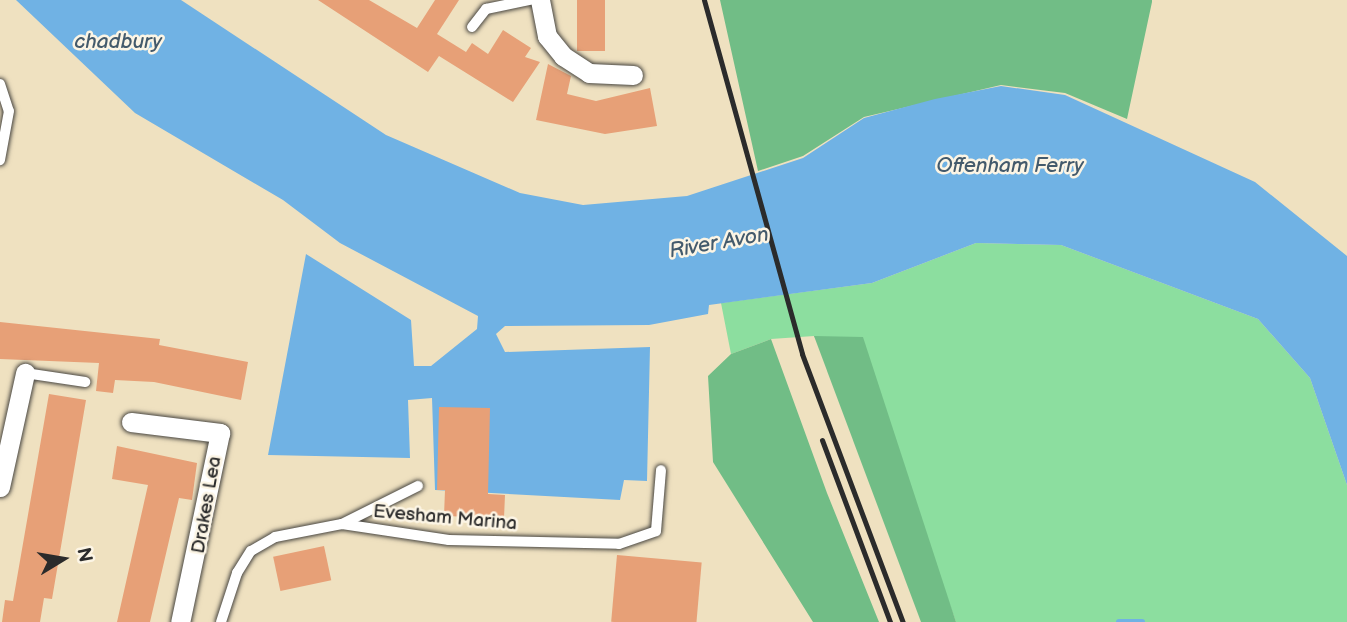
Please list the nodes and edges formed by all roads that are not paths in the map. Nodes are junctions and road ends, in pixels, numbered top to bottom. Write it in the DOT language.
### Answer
graph roads {
  1 [pos="530,0"];
  2 [pos="540,0"];
  3 [pos="471,27"];
  4 [pos="634,75"];
  5 [pos="0,84"];
  6 [pos="0,160"];
  7 [pos="24,373"];
  8 [pos="85,382"];
  9 [pos="131,422"];
  10 [pos="5,437"];
  11 [pos="661,470"];
  12 [pos="418,486"];
  13 [pos="0,487"];
  14 [pos="342,524"];
  15 [pos="180,622"];
  16 [pos="221,622"];
  1 -- 3 [label="lane"];
  2 -- 4 [label="street"];
  5 -- 6 [label="lane"];
  7 -- 8 [label="lane"];
  7 -- 10 [label="street"];
  9 -- 15 [label="street, Drakes Lea"];
  10 -- 13 [label="street"];
  11 -- 14 [label="lane, Evesham Marina"];
  12 -- 14 [label="lane"];
  14 -- 16 [label="lane, Evesham Marina"];
}
